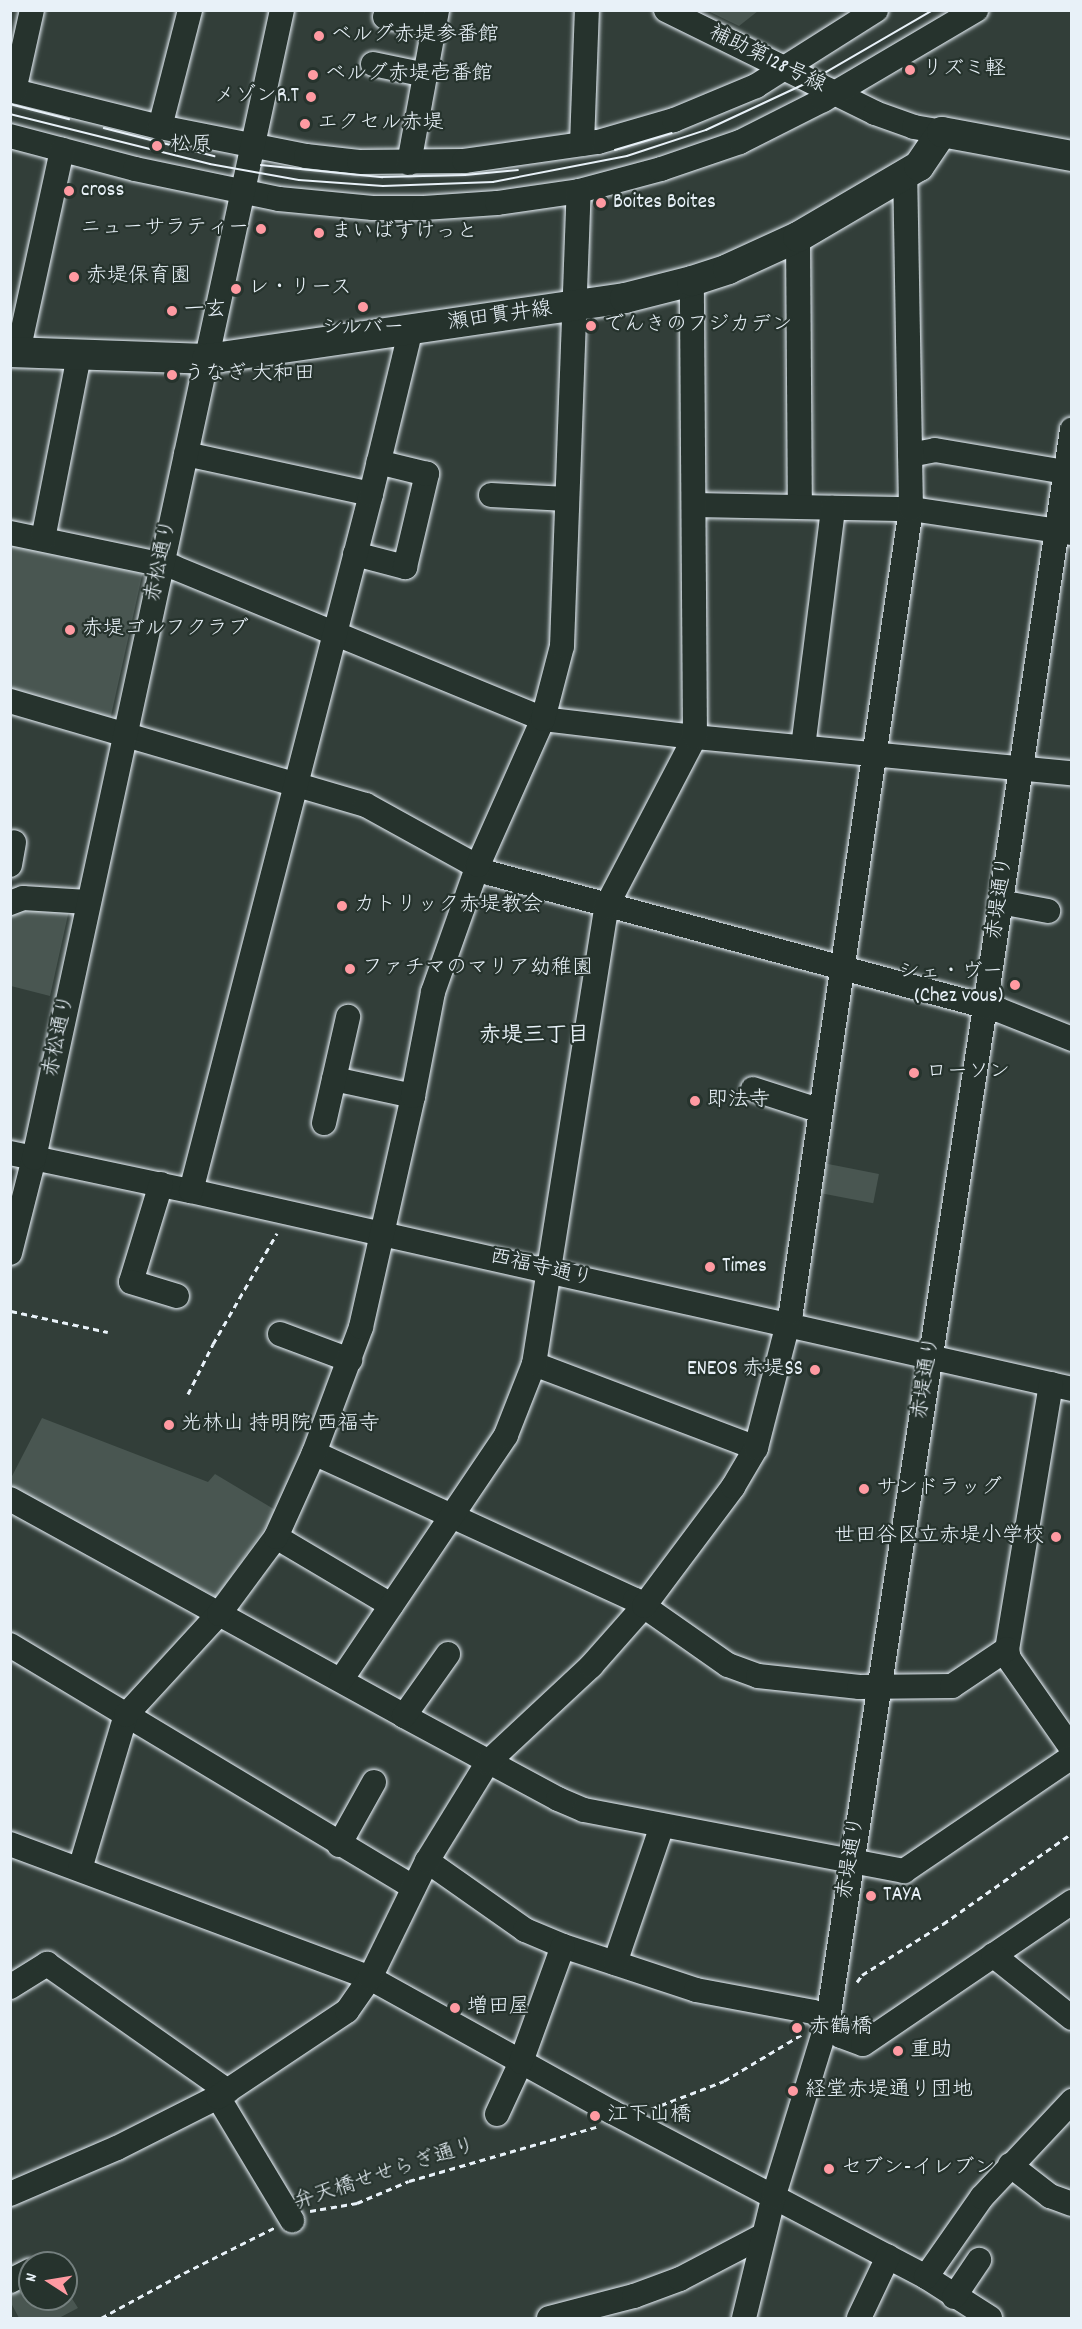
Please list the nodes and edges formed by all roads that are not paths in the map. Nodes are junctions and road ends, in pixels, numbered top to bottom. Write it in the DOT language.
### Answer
graph roads {
  1 [pos="32,10"];
  2 [pos="190,10"];
  3 [pos="282,10"];
  4 [pos="587,10"];
  5 [pos="666,10"];
  6 [pos="876,10"];
  7 [pos="976,10"];
  8 [pos="385,17"];
  9 [pos="436,18"];
  10 [pos="374,64"];
  11 [pos="785,68"];
  12 [pos="426,75"];
  13 [pos="12,90"];
  14 [pos="835,93"];
  15 [pos="160,127"];
  16 [pos="942,132"];
  17 [pos="10,136"];
  18 [pos="582,144"];
  19 [pos="252,147"];
  20 [pos="62,150"];
  21 [pos="1071,156"];
  22 [pos="410,163"];
  23 [pos="905,176"];
  24 [pos="579,191"];
  25 [pos="243,194"];
  26 [pos="798,237"];
  27 [pos="692,281"];
  28 [pos="575,307"];
  29 [pos="411,329"];
  30 [pos="14,352"];
  31 [pos="79,355"];
  32 [pos="207,359"];
  33 [pos="1071,436"];
  34 [pos="186,454"];
  35 [pos="910,455"];
  36 [pos="378,462"];
  37 [pos="1065,472"];
  38 [pos="371,494"];
  39 [pos="491,495"];
  40 [pos="567,499"];
  41 [pos="695,505"];
  42 [pos="800,507"];
  43 [pos="832,508"];
  44 [pos="911,509"];
  45 [pos="1064,532"];
  46 [pos="10,533"];
  47 [pos="43,539"];
  48 [pos="355,554"];
  49 [pos="161,563"];
  50 [pos="334,634"];
  51 [pos="10,701"];
  52 [pos="543,719"];
  53 [pos="125,734"];
  54 [pos="695,737"];
  55 [pos="803,747"];
  56 [pos="875,754"];
  57 [pos="1021,768"];
  58 [pos="1071,773"];
  59 [pos="296,785"];
  60 [pos="478,865"];
  61 [pos="88,902"];
  62 [pos="1000,902"];
  63 [pos="10,903"];
  64 [pos="606,907"];
  65 [pos="1048,911"];
  66 [pos="842,968"];
  67 [pos="985,1007"];
  68 [pos="348,1017"];
  69 [pos="1071,1039"];
  70 [pos="334,1079"];
  71 [pos="753,1089"];
  72 [pos="413,1096"];
  73 [pos="821,1111"];
  74 [pos="324,1123"];
  75 [pos="10,1153"];
  76 [pos="34,1158"];
  77 [pos="160,1184"];
  78 [pos="191,1191"];
  79 [pos="382,1234"];
  80 [pos="10,1253"];
  81 [pos="549,1271"];
  82 [pos="177,1296"];
  83 [pos="788,1326"];
  84 [pos="280,1334"];
  85 [pos="930,1357"];
  86 [pos="350,1360"];
  87 [pos="534,1364"];
  88 [pos="1061,1386"];
  89 [pos="756,1448"];
  90 [pos="314,1453"];
  91 [pos="10,1499"];
  92 [pos="452,1516"];
  93 [pos="276,1537"];
  94 [pos="391,1605"];
  95 [pos="644,1606"];
  96 [pos="219,1614"];
  97 [pos="10,1645"];
  98 [pos="1007,1649"];
  99 [pos="448,1654"];
  100 [pos="341,1680"];
  101 [pos="880,1688"];
  102 [pos="126,1715"];
  103 [pos="404,1716"];
  104 [pos="1071,1749"];
  105 [pos="1071,1757"];
  106 [pos="488,1762"];
  107 [pos="374,1782"];
  108 [pos="662,1826"];
  109 [pos="10,1844"];
  110 [pos="339,1845"];
  111 [pos="427,1861"];
  112 [pos="851,1862"];
  113 [pos="80,1869"];
  114 [pos="414,1888"];
  115 [pos="1071,1902"];
  116 [pos="563,1946"];
  117 [pos="993,1955"];
  118 [pos="615,1963"];
  119 [pos="370,1978"];
  120 [pos="10,1987"];
  121 [pos="1069,2013"];
  122 [pos="828,2019"];
  123 [pos="521,2062"];
  124 [pos="223,2094"];
  125 [pos="1071,2101"];
  126 [pos="497,2114"];
  127 [pos="1010,2164"];
  128 [pos="10,2194"];
  129 [pos="774,2195"];
  130 [pos="1068,2198"];
  131 [pos="292,2220"];
  132 [pos="762,2236"];
  133 [pos="888,2257"];
  134 [pos="979,2260"];
  135 [pos="926,2277"];
  136 [pos="954,2297"];
  137 [pos="979,2316"];
  138 [pos="549,2319"];
  139 [pos="744,2319"];
  140 [pos="859,2319"];
  1 -- 13 [label="street"];
  2 -- 15 [label="street"];
  3 -- 19 [label="street, 赤松通り"];
  4 -- 18 [label="street"];
  5 -- 11 [label="street, 補助第128号線"];
  6 -- 11 [label="street"];
  7 -- 14 [label="street"];
  8 -- 9 [label="street"];
  9 -- 12 [label="street"];
  10 -- 12 [label="street"];
  11 -- 14 [label="street, 補助第128号線"];
  11 -- 18 [label="street"];
  12 -- 22 [label="street"];
  13 -- 15 [label="street"];
  14 -- 16 [label="street"];
  14 -- 24 [label="street"];
  15 -- 19 [label="street"];
  16 -- 21 [label="main road"];
  16 -- 23 [label="main road, 瀬田貫井線"];
  17 -- 20 [label="street"];
  18 -- 22 [label="street"];
  19 -- 22 [label="street"];
  19 -- 25 [label="street, 赤松通り"];
  20 -- 25 [label="street"];
  20 -- 30 [label="street"];
  23 -- 26 [label="main road, 瀬田貫井線"];
  23 -- 35 [label="street"];
  24 -- 25 [label="street"];
  24 -- 28 [label="street"];
  25 -- 32 [label="street, 赤松通り"];
  26 -- 27 [label="main road, 瀬田貫井線"];
  26 -- 42 [label="street"];
  27 -- 28 [label="main road, 瀬田貫井線"];
  27 -- 41 [label="street"];
  28 -- 29 [label="main road, 瀬田貫井線"];
  28 -- 40 [label="street"];
  29 -- 32 [label="main road, 瀬田貫井線"];
  29 -- 36 [label="street"];
  30 -- 31 [label="main road, 瀬田貫井線"];
  31 -- 32 [label="main road, 瀬田貫井線"];
  31 -- 47 [label="street"];
  32 -- 34 [label="street, 赤松通り"];
  33 -- 37 [label="street, 赤堤通り"];
  34 -- 38 [label="street"];
  34 -- 49 [label="street, 赤松通り"];
  35 -- 37 [label="street"];
  35 -- 44 [label="street"];
  36 -- 38 [label="street"];
  36 -- 48 [label="street"];
  37 -- 45 [label="street, 赤堤通り"];
  38 -- 48 [label="street"];
  39 -- 40 [label="street"];
  40 -- 52 [label="street"];
  41 -- 42 [label="street"];
  41 -- 54 [label="street"];
  42 -- 43 [label="street"];
  43 -- 44 [label="street"];
  43 -- 55 [label="street"];
  44 -- 45 [label="street"];
  44 -- 56 [label="street"];
  45 -- 57 [label="street, 赤堤通り"];
  46 -- 47 [label="street"];
  47 -- 49 [label="street"];
  48 -- 50 [label="street"];
  49 -- 50 [label="street"];
  49 -- 53 [label="street, 赤松通り"];
  50 -- 52 [label="street"];
  50 -- 59 [label="street"];
  51 -- 53 [label="street"];
  52 -- 54 [label="street"];
  52 -- 60 [label="street"];
  53 -- 59 [label="street"];
  53 -- 61 [label="street, 赤松通り"];
  54 -- 55 [label="street"];
  54 -- 64 [label="street"];
  55 -- 56 [label="street"];
  56 -- 57 [label="street"];
  56 -- 66 [label="street"];
  57 -- 58 [label="street"];
  57 -- 62 [label="street, 赤堤通り"];
  59 -- 60 [label="street"];
  59 -- 78 [label="street"];
  60 -- 64 [label="street"];
  60 -- 72 [label="street"];
  61 -- 63 [label="street"];
  61 -- 76 [label="street, 赤松通り"];
  62 -- 65 [label="street"];
  62 -- 67 [label="street, 赤堤通り"];
  64 -- 66 [label="street"];
  64 -- 81 [label="street"];
  66 -- 67 [label="street"];
  66 -- 73 [label="street"];
  67 -- 69 [label="street"];
  67 -- 85 [label="street, 赤堤通り"];
  68 -- 70 [label="street"];
  70 -- 72 [label="street"];
  70 -- 74 [label="street"];
  71 -- 73 [label="street"];
  72 -- 79 [label="street"];
  73 -- 83 [label="street"];
  75 -- 76 [label="street, 西福寺通り"];
  76 -- 77 [label="street, 西福寺通り"];
  76 -- 80 [label="street, 赤松通り"];
  77 -- 78 [label="street, 西福寺通り"];
  77 -- 82 [label="street"];
  78 -- 79 [label="street, 西福寺通り"];
  79 -- 81 [label="street, 西福寺通り"];
  79 -- 86 [label="street"];
  81 -- 83 [label="street, 西福寺通り"];
  81 -- 87 [label="street"];
  83 -- 85 [label="street, 西福寺通り"];
  83 -- 89 [label="street"];
  84 -- 86 [label="street"];
  85 -- 88 [label="street, 西福寺通り"];
  85 -- 101 [label="street, 赤堤通り"];
  86 -- 90 [label="street"];
  87 -- 89 [label="street"];
  87 -- 92 [label="street"];
  88 -- 98 [label="street"];
  89 -- 95 [label="street"];
  90 -- 92 [label="street"];
  90 -- 93 [label="street"];
  91 -- 96 [label="street"];
  92 -- 94 [label="street"];
  92 -- 95 [label="street"];
  93 -- 94 [label="street"];
  93 -- 96 [label="street"];
  94 -- 100 [label="street"];
  95 -- 101 [label="street"];
  95 -- 106 [label="street"];
  96 -- 100 [label="street"];
  96 -- 102 [label="street"];
  97 -- 102 [label="street"];
  98 -- 101 [label="street"];
  98 -- 104 [label="street"];
  99 -- 103 [label="street"];
  100 -- 103 [label="street"];
  101 -- 112 [label="street, 赤堤通り"];
  102 -- 110 [label="street"];
  102 -- 113 [label="street"];
  103 -- 106 [label="street"];
  105 -- 112 [label="street"];
  106 -- 108 [label="street"];
  106 -- 111 [label="street"];
  107 -- 110 [label="street"];
  108 -- 112 [label="street"];
  108 -- 118 [label="street"];
  109 -- 113 [label="street"];
  110 -- 114 [label="street"];
  111 -- 114 [label="street"];
  111 -- 116 [label="street"];
  112 -- 122 [label="street, 赤堤通り"];
  113 -- 119 [label="street"];
  114 -- 119 [label="street"];
  115 -- 117 [label="street"];
  116 -- 118 [label="street"];
  116 -- 123 [label="street"];
  117 -- 121 [label="street"];
  117 -- 122 [label="street"];
  118 -- 122 [label="street"];
  119 -- 123 [label="street"];
  119 -- 124 [label="street"];
  120 -- 124 [label="street"];
  122 -- 129 [label="street, 赤堤通り"];
  123 -- 126 [label="street"];
  123 -- 129 [label="street"];
  124 -- 128 [label="street"];
  124 -- 131 [label="street"];
  125 -- 127 [label="street"];
  127 -- 130 [label="street"];
  127 -- 135 [label="street"];
  129 -- 132 [label="street, 赤堤通り"];
  129 -- 133 [label="street"];
  132 -- 138 [label="street"];
  132 -- 139 [label="street, 赤堤通り"];
  133 -- 135 [label="street"];
  133 -- 140 [label="street"];
  134 -- 136 [label="street"];
  135 -- 136 [label="street"];
  136 -- 137 [label="street"];
}
